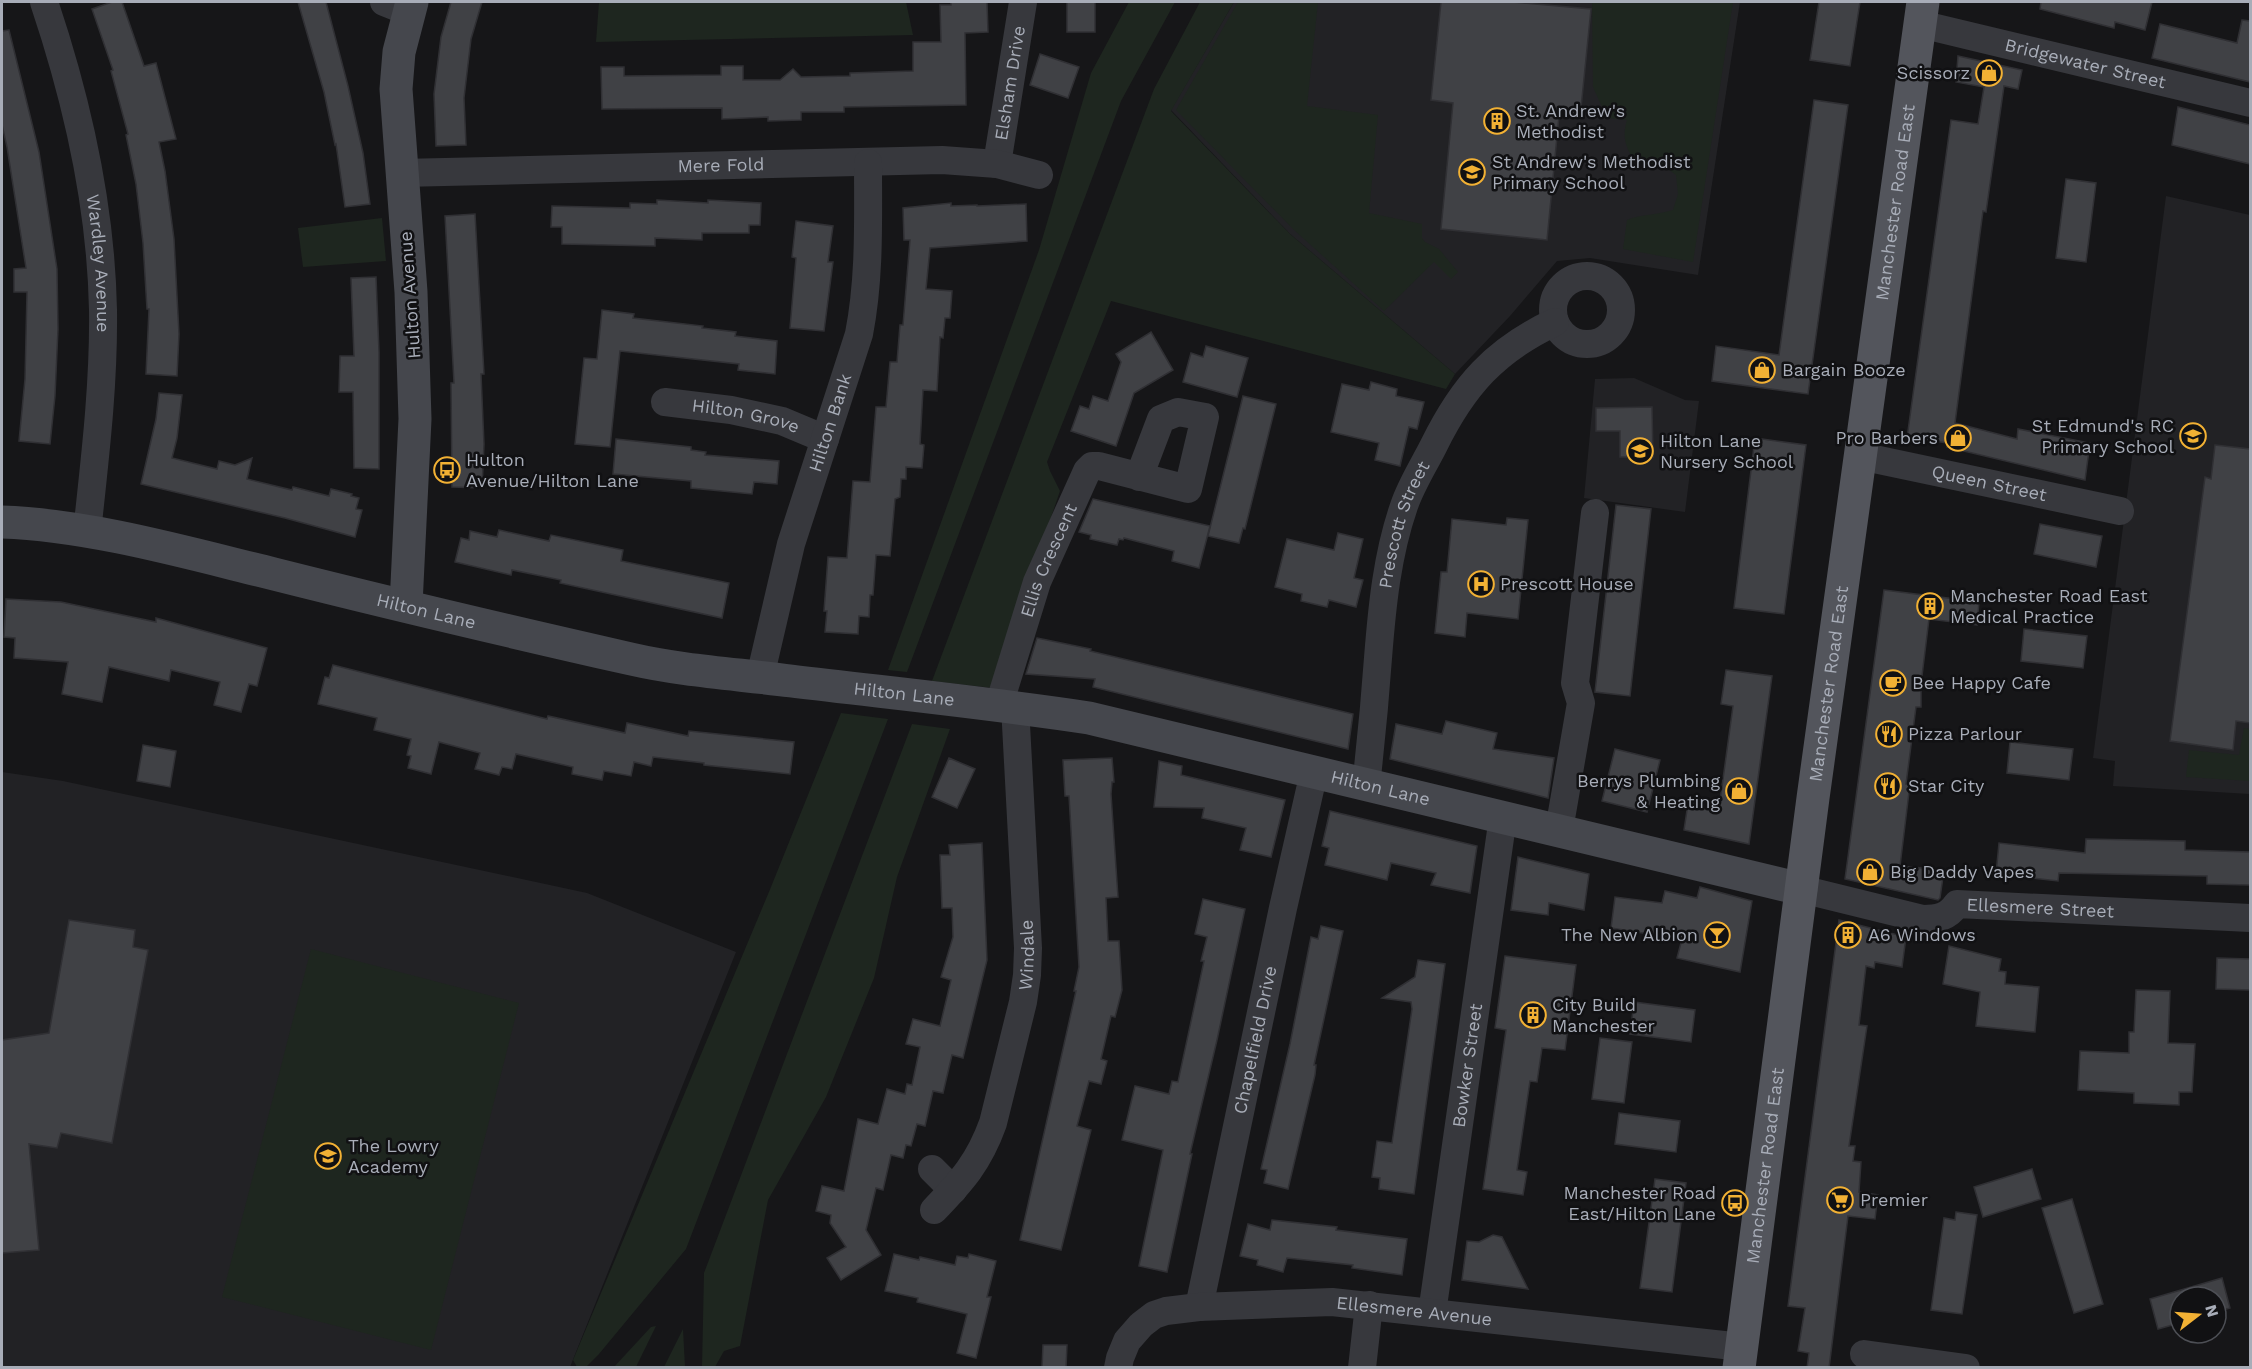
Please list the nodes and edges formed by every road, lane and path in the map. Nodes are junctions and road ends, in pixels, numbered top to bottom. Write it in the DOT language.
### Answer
graph roads {
  1 [pos="44,2"];
  2 [pos="1023,2"];
  3 [pos="402,5"];
  4 [pos="1921,13"];
  5 [pos="2250,103"];
  6 [pos="868,163"];
  7 [pos="997,164"];
  8 [pos="401,173"];
  9 [pos="1039,175"];
  10 [pos="1555,322"];
  11 [pos="665,402"];
  12 [pos="825,439"];
  13 [pos="1860,456"];
  14 [pos="1139,477"];
  15 [pos="2120,511"];
  16 [pos="1595,513"];
  17 [pos="2,522"];
  18 [pos="87,532"];
  19 [pos="406,605"];
  20 [pos="760,677"];
  21 [pos="995,704"];
  22 [pos="1314,772"];
  23 [pos="1366,785"];
  24 [pos="1503,817"];
  25 [pos="1559,830"];
  26 [pos="1801,889"];
  27 [pos="2250,918"];
  28 [pos="932,1170"];
  29 [pos="953,1190"];
  30 [pos="934,1210"];
  31 [pos="1369,1305"];
  32 [pos="1199,1307"];
  33 [pos="1432,1313"];
  34 [pos="1880,1349"];
  35 [pos="1740,1357"];
  36 [pos="1118,1368"];
  37 [pos="1362,1368"];
  38 [pos="1966,1368"];
  1 -- 18 [label="street, Wardley Avenue"];
  2 -- 7 [label="street, Elsham Drive"];
  3 -- 8 [label="street, Hulton Avenue"];
  4 -- 5 [label="street, Bridgewater Street"];
  4 -- 13 [label="main road, Manchester Road East"];
  6 -- 7 [label="street, Mere Fold"];
  6 -- 8 [label="street, Mere Fold"];
  6 -- 12 [label="street, Hilton Bank"];
  7 -- 9 [label="street, Mere Fold"];
  8 -- 19 [label="street, Hulton Avenue"];
  10 -- 23 [label="street, Prescott Street"];
  11 -- 12 [label="street, Hilton Grove"];
  12 -- 20 [label="street, Hilton Bank"];
  13 -- 15 [label="street, Queen Street"];
  13 -- 26 [label="main road, Manchester Road East"];
  14 -- 21 [label="street, Ellis Crescent"];
  16 -- 25 [label="street"];
  17 -- 18 [label="street, Hilton Lane"];
  18 -- 19 [label="street, Hilton Lane"];
  19 -- 20 [label="street, Hilton Lane"];
  20 -- 21 [label="street, Hilton Lane"];
  21 -- 22 [label="street, Hilton Lane"];
  21 -- 29 [label="street, Windale"];
  22 -- 23 [label="street, Hilton Lane"];
  22 -- 32 [label="street, Chapelfield Drive"];
  23 -- 24 [label="street, Hilton Lane"];
  24 -- 25 [label="street, Hilton Lane"];
  24 -- 33 [label="street, Bowker Street"];
  25 -- 26 [label="street, Hilton Lane"];
  26 -- 27 [label="street, Ellesmere Street"];
  26 -- 35 [label="main road, Manchester Road East"];
  28 -- 29 [label="street"];
  29 -- 30 [label="street, Windale"];
  31 -- 32 [label="street, Ellesmere Avenue"];
  31 -- 33 [label="street, Ellesmere Avenue"];
  31 -- 37 [label="street"];
  32 -- 36 [label="street, Ellesmere Avenue"];
  33 -- 35 [label="street, Ellesmere Avenue"];
  34 -- 38 [label="street"];
}
